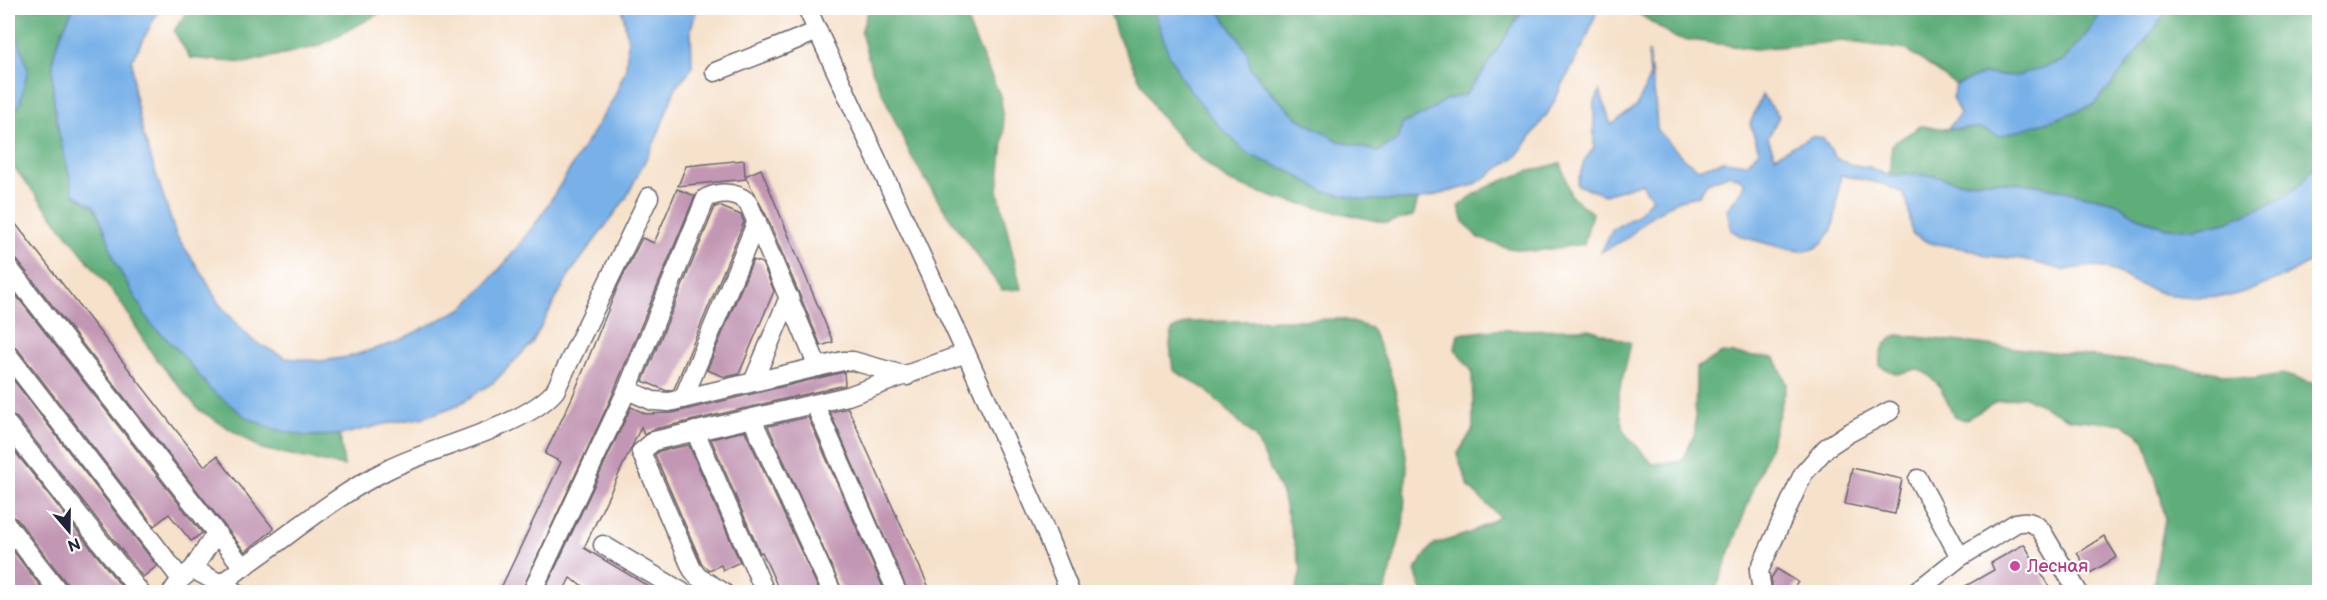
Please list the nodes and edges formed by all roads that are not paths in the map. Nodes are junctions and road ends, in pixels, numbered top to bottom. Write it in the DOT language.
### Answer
graph roads {
  1 [pos="807,8"];
  2 [pos="818,31"];
  3 [pos="715,72"];
  4 [pos="649,196"];
  5 [pos="757,221"];
  6 [pos="8,267"];
  7 [pos="789,297"];
  8 [pos="966,353"];
  9 [pos="8,356"];
  10 [pos="818,367"];
  11 [pos="907,376"];
  12 [pos="753,382"];
  13 [pos="627,390"];
  14 [pos="683,399"];
  15 [pos="815,405"];
  16 [pos="1890,411"];
  17 [pos="752,419"];
  18 [pos="8,425"];
  19 [pos="695,431"];
  20 [pos="1918,479"];
  21 [pos="8,526"];
  22 [pos="216,533"];
  23 [pos="603,545"];
  24 [pos="1960,557"];
  25 [pos="243,567"];
  26 [pos="182,580"];
  27 [pos="228,588"];
  28 [pos="59,592"];
  29 [pos="140,592"];
  30 [pos="532,592"];
  31 [pos="682,592"];
  32 [pos="723,592"];
  33 [pos="765,592"];
  34 [pos="832,592"];
  35 [pos="897,592"];
  36 [pos="1070,592"];
  37 [pos="1762,592"];
  38 [pos="1916,592"];
  39 [pos="2078,592"];
  1 -- 2 [label="street"];
  2 -- 3 [label="street"];
  2 -- 8 [label="street"];
  4 -- 25 [label="street"];
  5 -- 7 [label="street"];
  5 -- 13 [label="street"];
  5 -- 14 [label="street"];
  6 -- 22 [label="street"];
  7 -- 10 [label="street"];
  7 -- 12 [label="street"];
  8 -- 11 [label="street"];
  8 -- 36 [label="street"];
  9 -- 26 [label="street"];
  10 -- 11 [label="street"];
  10 -- 12 [label="street"];
  11 -- 15 [label="street"];
  12 -- 14 [label="street"];
  13 -- 14 [label="street"];
  13 -- 30 [label="street"];
  15 -- 17 [label="street"];
  15 -- 35 [label="street"];
  16 -- 37 [label="street"];
  17 -- 19 [label="street"];
  17 -- 34 [label="street"];
  18 -- 29 [label="street"];
  19 -- 32 [label="street"];
  19 -- 33 [label="street"];
  20 -- 24 [label="street"];
  21 -- 28 [label="street"];
  22 -- 25 [label="street"];
  22 -- 26 [label="street"];
  23 -- 31 [label="street"];
  24 -- 38 [label="street"];
  24 -- 39 [label="street"];
  25 -- 27 [label="street"];
  26 -- 27 [label="street"];
}
